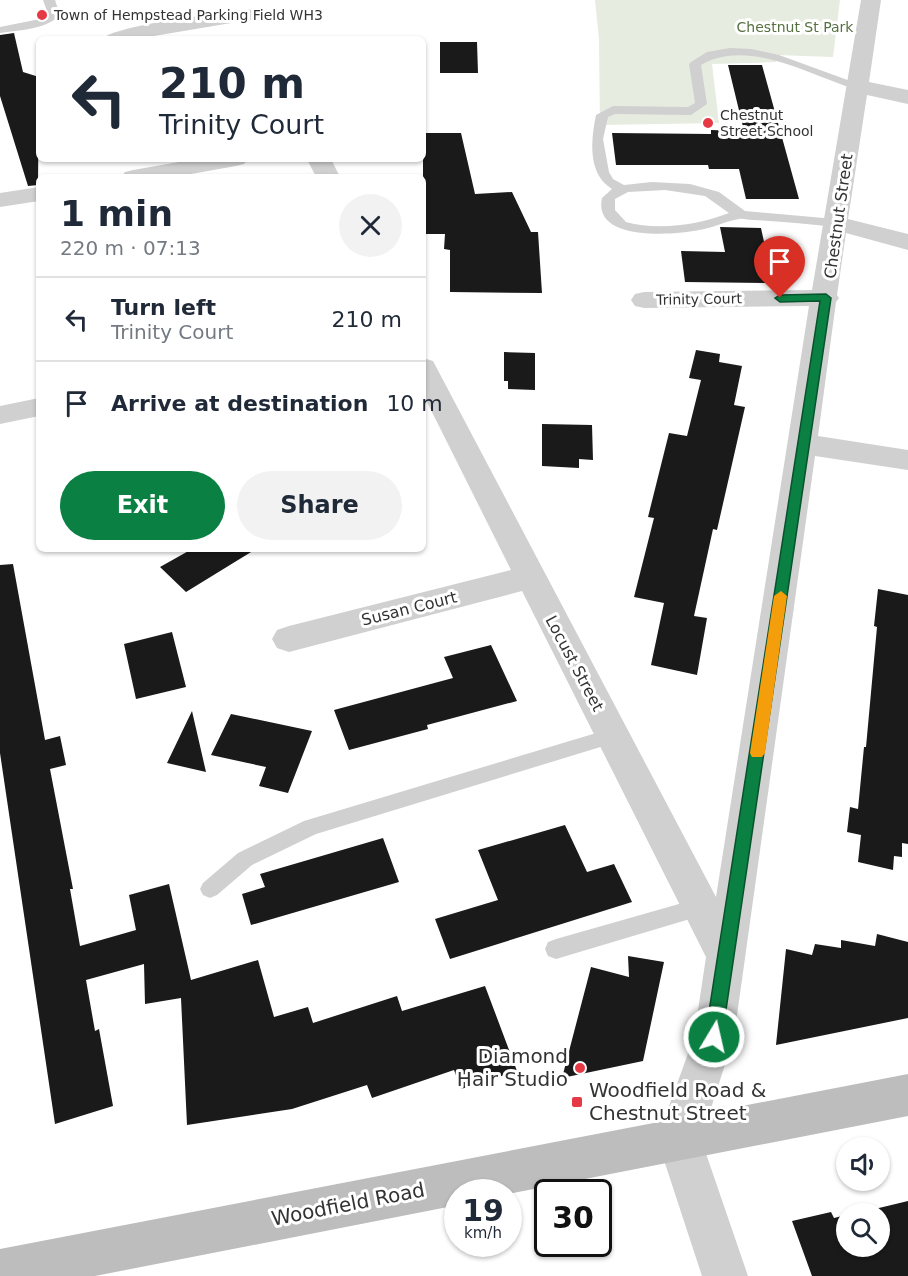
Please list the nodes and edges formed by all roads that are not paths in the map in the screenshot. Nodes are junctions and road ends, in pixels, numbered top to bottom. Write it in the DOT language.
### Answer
graph roads {
  1 [pos="49,0"];
  2 [pos="871,0"];
  3 [pos="248,15"];
  4 [pos="0,30"];
  5 [pos="122,36"];
  6 [pos="858,86"];
  7 [pos="908,97"];
  8 [pos="219,162"];
  9 [pos="150,174"];
  10 [pos="621,189"];
  11 [pos="36,194"];
  12 [pos="0,200"];
  13 [pos="740,214"];
  14 [pos="835,223"];
  15 [pos="908,242"];
  16 [pos="826,298"];
  17 [pos="644,300"];
  18 [pos="426,373"];
  19 [pos="36,408"];
  20 [pos="0,416"];
  21 [pos="804,444"];
  22 [pos="908,460"];
  23 [pos="530,577"];
  24 [pos="290,639"];
  25 [pos="613,736"];
  26 [pos="210,889"];
  27 [pos="700,907"];
  28 [pos="556,949"];
  29 [pos="727,958"];
  30 [pos="908,1095"];
  31 [pos="679,1139"];
  32 [pos="110,1264"];
  33 [pos="0,1272"];
  34 [pos="724,1276"];
  1 -- 4 [label="lane"];
  2 -- 6 [label="street, Chestnut Street"];
  3 -- 5 [label="street"];
  6 -- 7 [label="street"];
  6 -- 10 [label="lane"];
  6 -- 14 [label="street, Chestnut Street"];
  8 -- 9 [label="street"];
  10 -- 13 [label="lane"];
  10 -- 13 [label="lane"];
  11 -- 12 [label="street"];
  13 -- 14 [label="lane"];
  14 -- 15 [label="street"];
  14 -- 16 [label="street, Chestnut Street"];
  16 -- 17 [label="street, Trinity Court"];
  16 -- 21 [label="street, Chestnut Street"];
  18 -- 23 [label="street, Locust Street"];
  19 -- 20 [label="street"];
  21 -- 22 [label="street"];
  21 -- 29 [label="street, Chestnut Street"];
  23 -- 24 [label="street, Susan Court"];
  23 -- 25 [label="street, Locust Street"];
  25 -- 26 [label="lane"];
  25 -- 27 [label="street, Locust Street"];
  27 -- 28 [label="lane"];
  27 -- 29 [label="street, Locust Street"];
  29 -- 31 [label="street, Chestnut Street"];
  30 -- 31 [label="main road, Woodfield Road"];
  31 -- 32 [label="main road, Woodfield Road"];
  31 -- 34 [label="street"];
  32 -- 33 [label="main road, Woodfield Road"];
}
